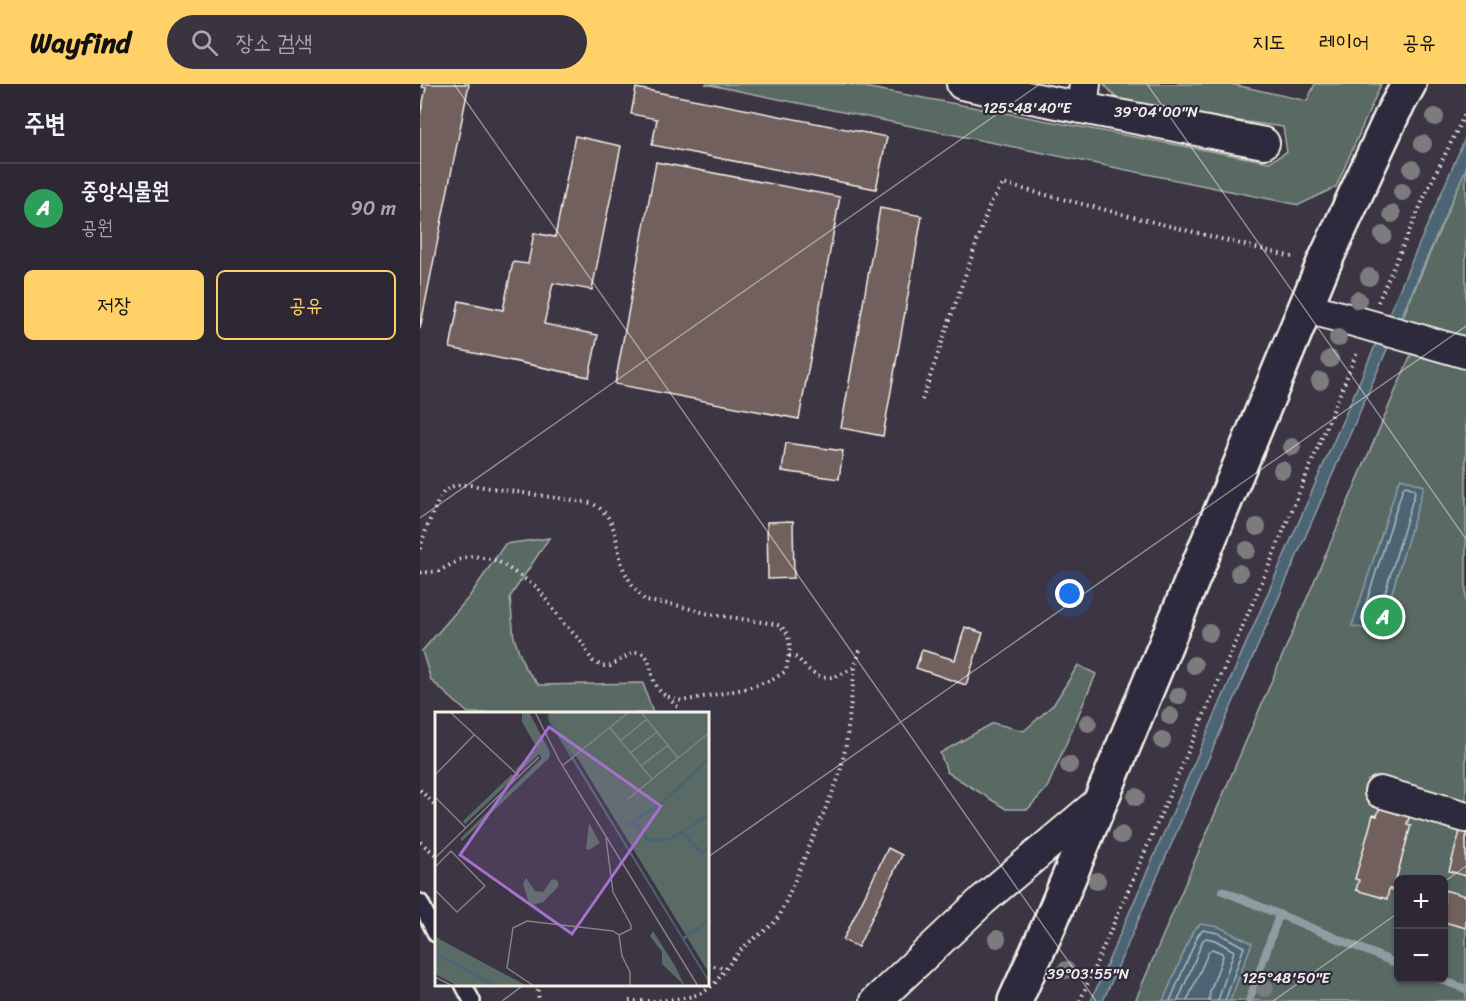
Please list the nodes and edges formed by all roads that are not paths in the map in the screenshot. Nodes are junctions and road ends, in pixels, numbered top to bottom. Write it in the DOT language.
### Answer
graph roads {
  1 [pos="962,84"];
  2 [pos="1409,84"];
  3 [pos="1083,96"];
  4 [pos="1264,143"];
  5 [pos="1305,307"];
  6 [pos="1466,353"];
  7 [pos="1380,792"];
  8 [pos="1100,801"];
  9 [pos="1466,817"];
  10 [pos="420,902"];
  11 [pos="435,932"];
  12 [pos="465,986"];
  13 [pos="472,1001"];
  14 [pos="876,1001"];
  15 [pos="1015,1001"];
  1 -- 3 [label="street"];
  2 -- 5 [label="main road"];
  3 -- 4 [label="street"];
  5 -- 6 [label="street"];
  5 -- 8 [label="main road"];
  7 -- 9 [label="street"];
  8 -- 14 [label="street"];
  8 -- 15 [label="main road"];
  10 -- 11 [label="lane"];
  12 -- 13 [label="lane"];
}
